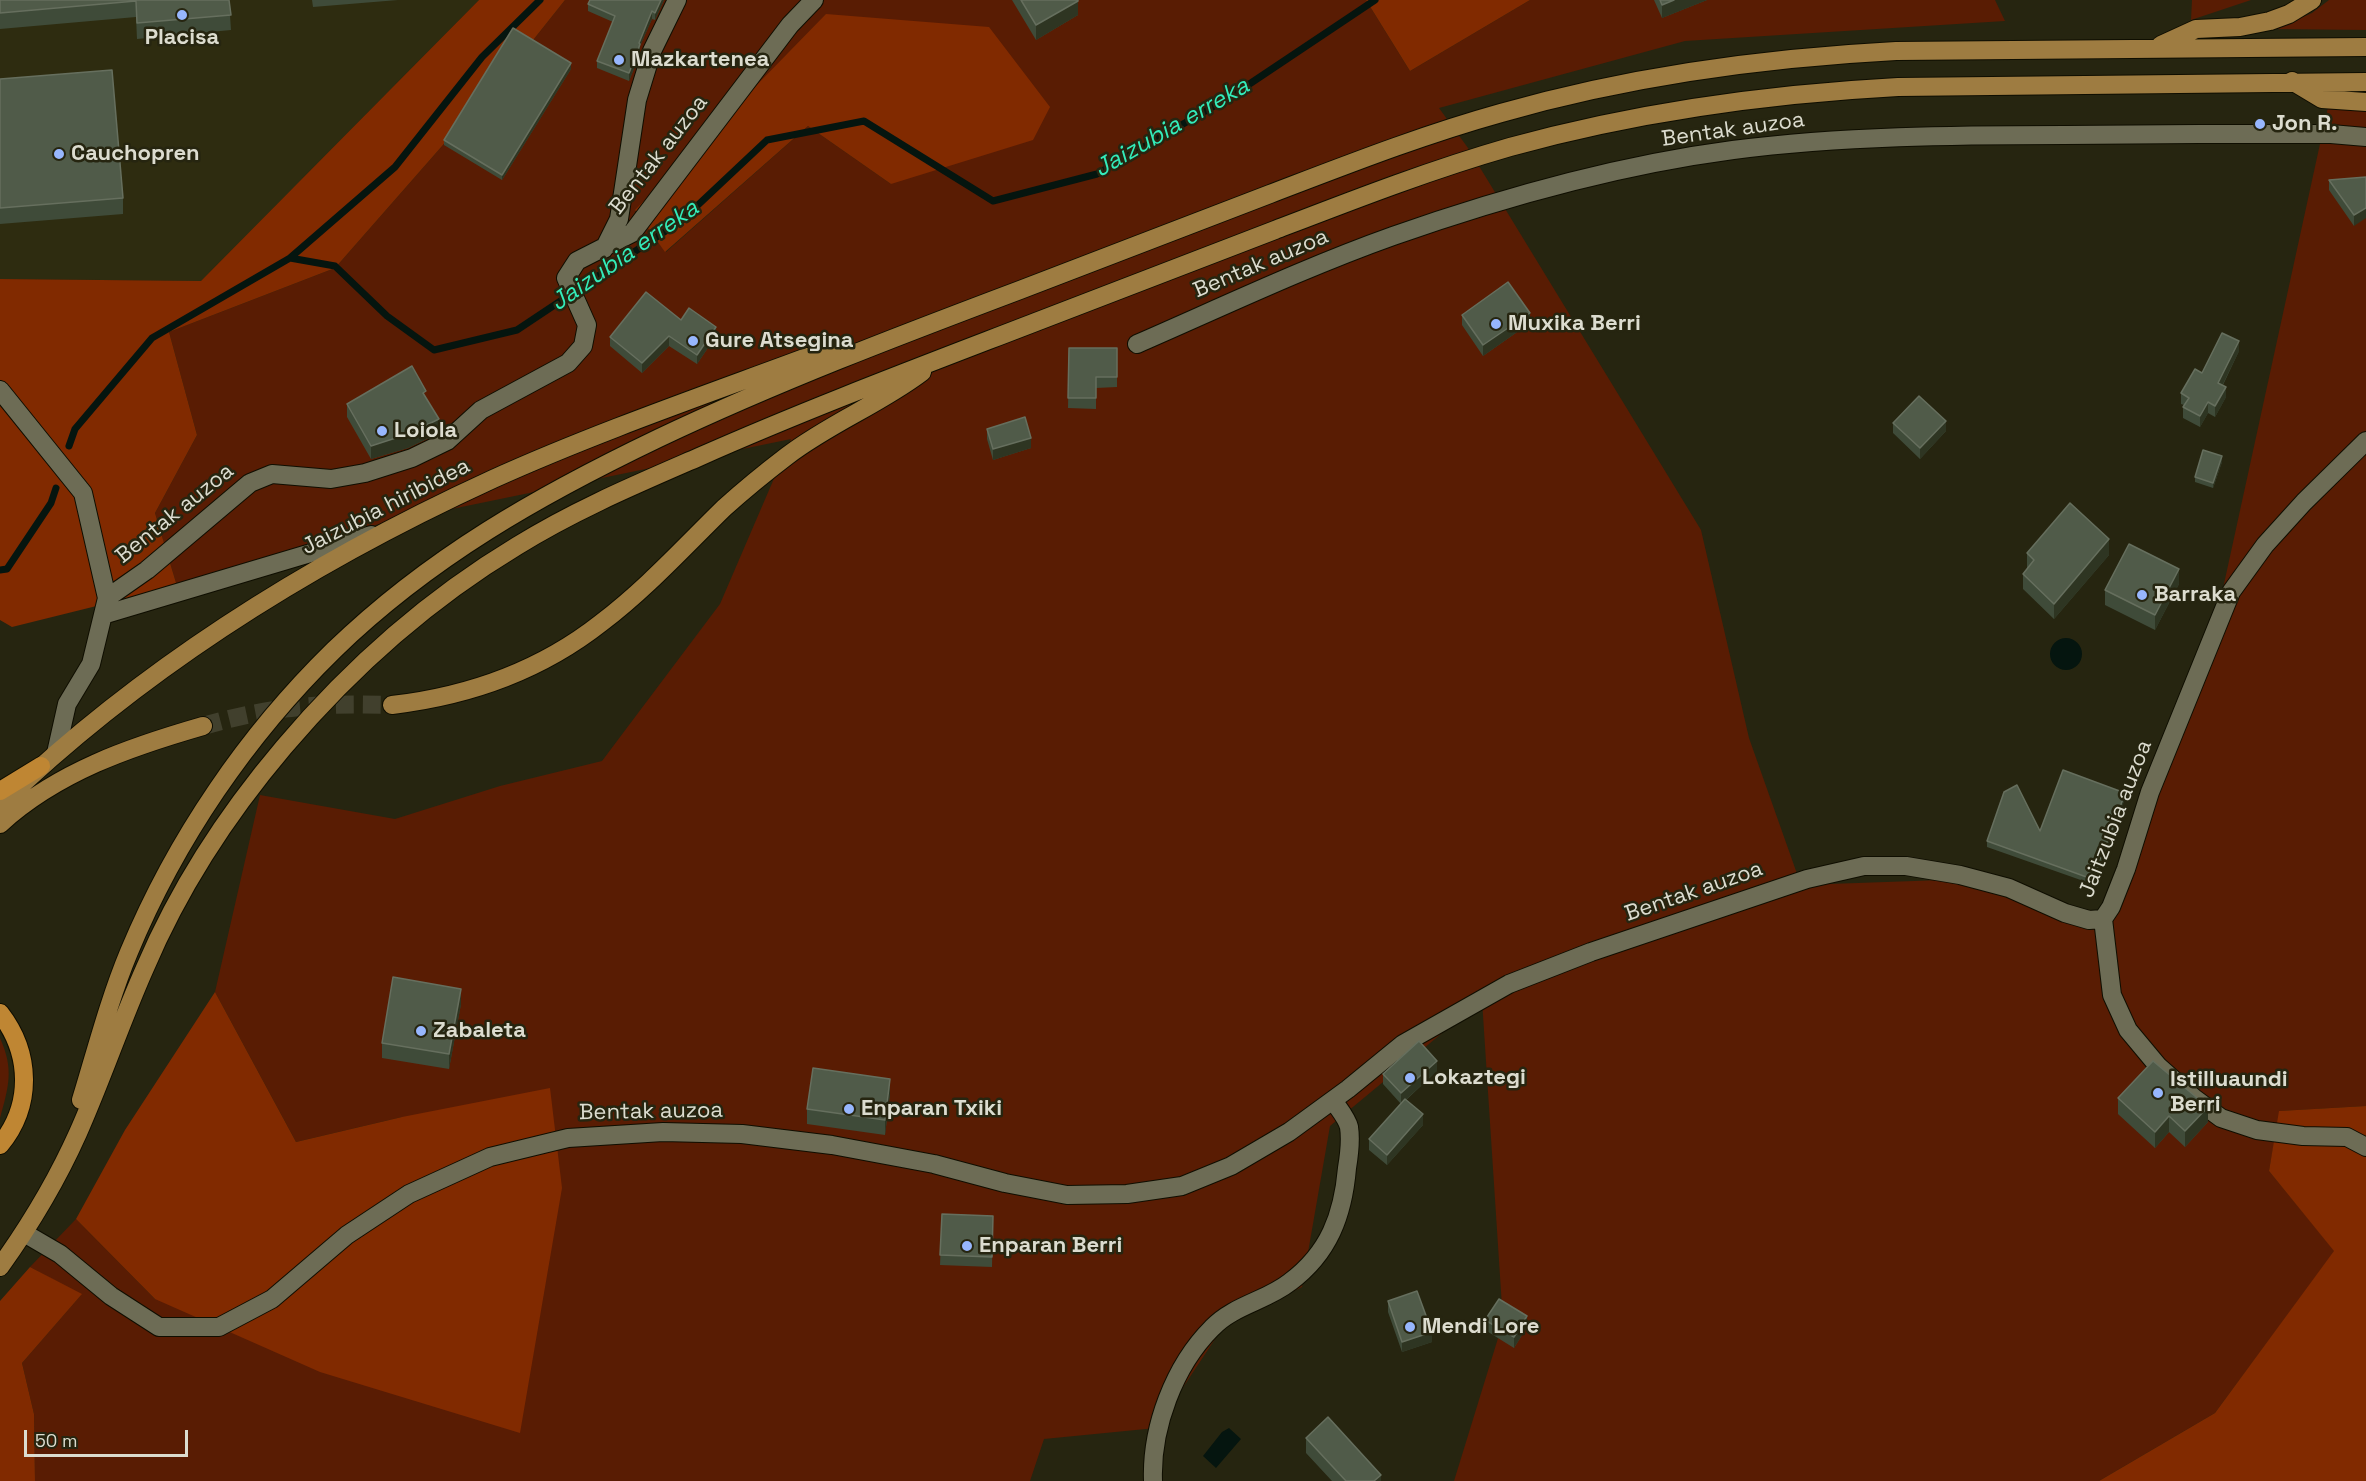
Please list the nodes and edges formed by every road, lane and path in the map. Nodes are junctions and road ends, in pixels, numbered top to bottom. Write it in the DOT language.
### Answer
graph roads {
  1 [pos="677,0"];
  2 [pos="814,0"];
  3 [pos="2312,0"];
  4 [pos="2366,47"];
  5 [pos="2154,48"];
  6 [pos="2291,81"];
  7 [pos="2366,82"];
  8 [pos="2366,102"];
  9 [pos="2366,137"];
  10 [pos="604,249"];
  11 [pos="1137,344"];
  12 [pos="848,355"];
  13 [pos="935,361"];
  14 [pos="0,390"];
  15 [pos="2366,441"];
  16 [pos="390,529"];
  17 [pos="105,607"];
  18 [pos="392,705"];
  19 [pos="203,726"];
  20 [pos="56,753"];
  21 [pos="41,766"];
  22 [pos="0,791"];
  23 [pos="0,805"];
  24 [pos="0,824"];
  25 [pos="2103,919"];
  26 [pos="0,1013"];
  27 [pos="1333,1100"];
  28 [pos="0,1144"];
  29 [pos="2366,1147"];
  30 [pos="48,1192"];
  31 [pos="24,1233"];
  32 [pos="0,1267"];
  33 [pos="1153,1481"];
  1 -- 10 [label="street, Bentak auzoa"];
  2 -- 10 [label="street, Bentak auzoa"];
  3 -- 5 [label="main road"];
  4 -- 5 [label="main road"];
  5 -- 12 [label="main road"];
  6 -- 7 [label="main road"];
  6 -- 8 [label="main road"];
  6 -- 13 [label="main road"];
  9 -- 11 [label="street, Bentak auzoa"];
  10 -- 17 [label="street, Bentak auzoa"];
  12 -- 16 [label="main road, Jaizubia hiribidea"];
  12 -- 30 [label="main road"];
  13 -- 18 [label="main road"];
  13 -- 30 [label="main road"];
  14 -- 17 [label="street, Bentak auzoa"];
  15 -- 25 [label="street, Jaitzubia auzoa"];
  16 -- 17 [label="street"];
  16 -- 20 [label="main road, Jaizubia hiribidea"];
  17 -- 20 [label="street"];
  19 -- 24 [label="main road"];
  20 -- 21 [label="main road, Jaizubia hiribidea"];
  21 -- 22 [label="highway"];
  21 -- 23 [label="main road, Jaizubia hiribidea"];
  25 -- 27 [label="street, Bentak auzoa"];
  25 -- 29 [label="street, Jaitzubia auzoa"];
  26 -- 28 [label="highway"];
  27 -- 31 [label="street, Bentak auzoa"];
  27 -- 33 [label="street"];
  30 -- 31 [label="main road"];
  31 -- 32 [label="main road"];
}
